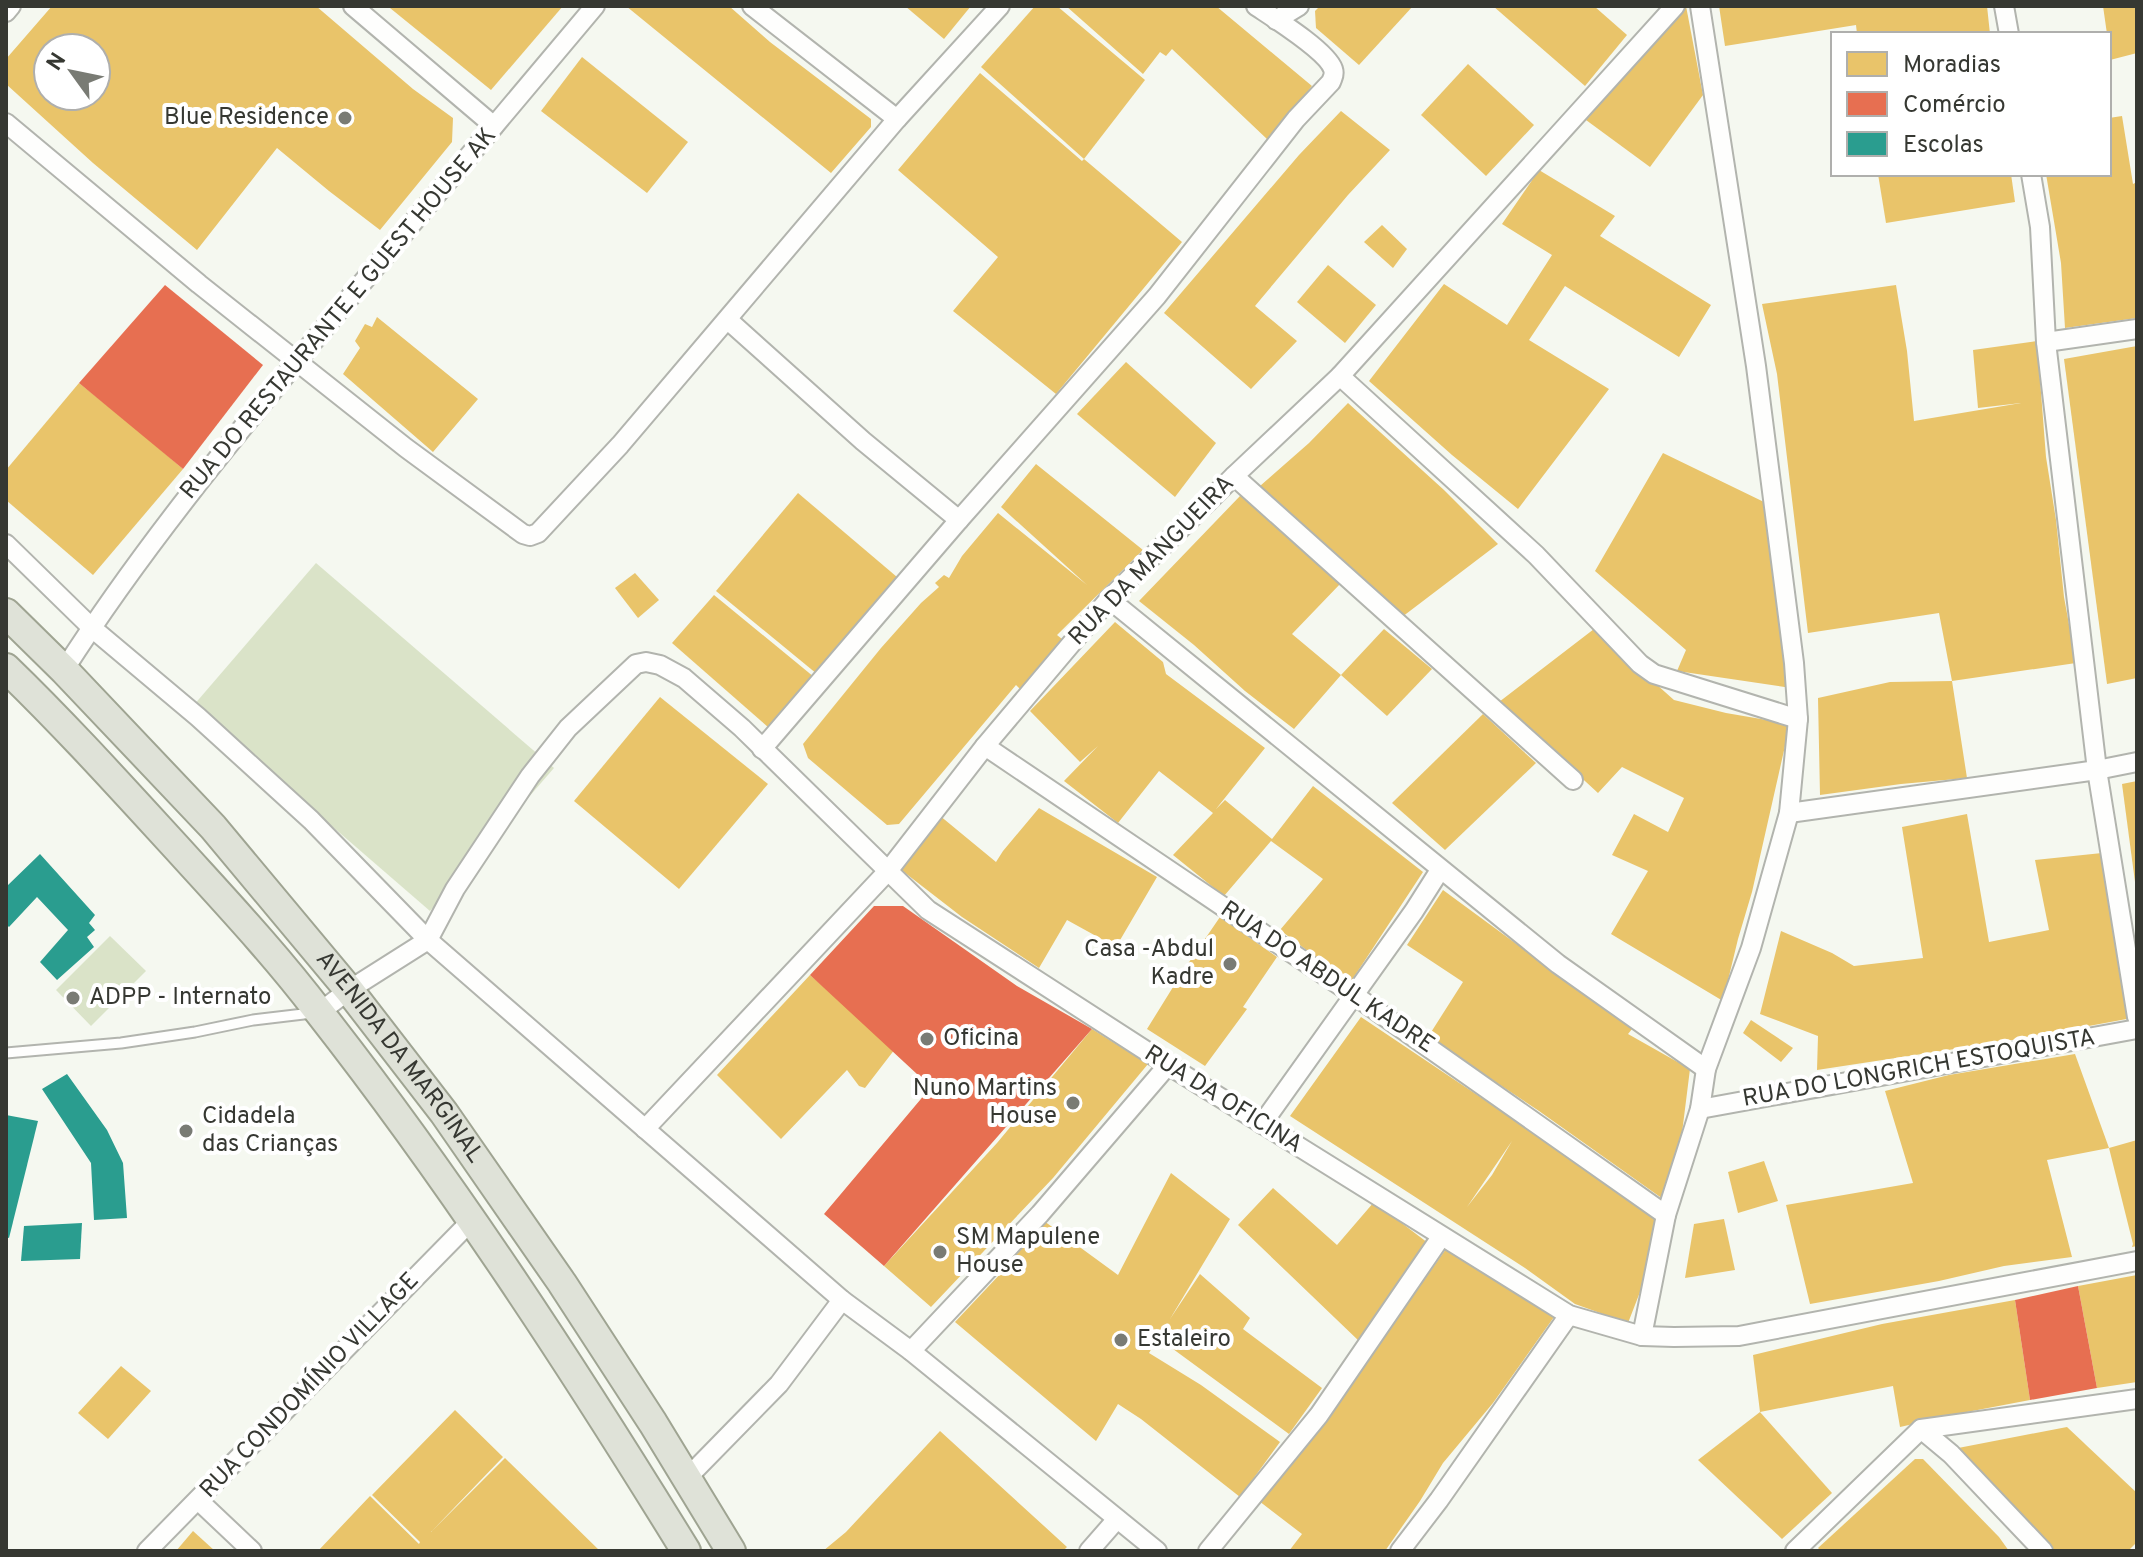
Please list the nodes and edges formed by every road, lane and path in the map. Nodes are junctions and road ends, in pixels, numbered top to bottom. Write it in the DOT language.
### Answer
graph roads {
  1 [pos="11,6"];
  2 [pos="353,6"];
  3 [pos="595,6"];
  4 [pos="752,6"];
  5 [pos="1000,6"];
  6 [pos="1256,6"];
  7 [pos="1299,6"];
  8 [pos="1675,6"];
  9 [pos="1700,6"];
  10 [pos="2004,6"];
  11 [pos="6,12"];
  12 [pos="1276,20"];
  13 [pos="2009,32"];
  14 [pos="897,119"];
  15 [pos="6,123"];
  16 [pos="494,126"];
  17 [pos="2031,176"];
  18 [pos="728,320"];
  19 [pos="2137,329"];
  20 [pos="2046,342"];
  21 [pos="297,361"];
  22 [pos="1340,376"];
  23 [pos="1234,476"];
  24 [pos="959,520"];
  25 [pos="6,544"];
  26 [pos="1109,599"];
  27 [pos="6,613"];
  28 [pos="92,628"];
  29 [pos="6,668"];
  30 [pos="64,670"];
  31 [pos="1798,719"];
  32 [pos="985,746"];
  33 [pos="762,749"];
  34 [pos="2137,762"];
  35 [pos="2097,770"];
  36 [pos="1573,780"];
  37 [pos="1789,813"];
  38 [pos="1440,870"];
  39 [pos="888,871"];
  40 [pos="428,940"];
  41 [pos="349,990"];
  42 [pos="1354,995"];
  43 [pos="320,1012"];
  44 [pos="2137,1017"];
  45 [pos="2137,1029"];
  46 [pos="6,1053"];
  47 [pos="1168,1065"];
  48 [pos="1706,1069"];
  49 [pos="1700,1109"];
  50 [pos="1262,1124"];
  51 [pos="645,1129"];
  52 [pos="1666,1215"];
  53 [pos="472,1220"];
  54 [pos="1441,1237"];
  55 [pos="2137,1261"];
  56 [pos="842,1300"];
  57 [pos="1569,1315"];
  58 [pos="1642,1336"];
  59 [pos="911,1351"];
  60 [pos="2137,1399"];
  61 [pos="1921,1429"];
  62 [pos="687,1478"];
  63 [pos="198,1500"];
  64 [pos="1117,1519"];
  65 [pos="147,1551"];
  66 [pos="252,1551"];
  67 [pos="686,1551"];
  68 [pos="731,1551"];
  69 [pos="1089,1551"];
  70 [pos="1157,1551"];
  71 [pos="1208,1551"];
  72 [pos="1400,1551"];
  73 [pos="1795,1551"];
  74 [pos="2043,1551"];
  1 -- 11 [label="street"];
  2 -- 16 [label="street"];
  3 -- 16 [label="street, RUA DO RESTAURANTE E GUEST HOUSE AK"];
  4 -- 14 [label="street"];
  5 -- 14 [label="street"];
  6 -- 12 [label="street"];
  7 -- 12 [label="street"];
  8 -- 22 [label="street, RUA DA MANGUEIRA"];
  9 -- 31 [label="street"];
  10 -- 13 [label="street"];
  12 -- 24 [label="street"];
  14 -- 18 [label="street"];
  15 -- 21 [label="street"];
  16 -- 21 [label="street, RUA DO RESTAURANTE E GUEST HOUSE AK"];
  17 -- 20 [label="street"];
  18 -- 21 [label="street"];
  18 -- 24 [label="street"];
  19 -- 20 [label="street"];
  20 -- 35 [label="street"];
  21 -- 28 [label="street, RUA DO RESTAURANTE E GUEST HOUSE AK"];
  22 -- 23 [label="street, RUA DA MANGUEIRA"];
  22 -- 31 [label="street"];
  23 -- 26 [label="street, RUA DA MANGUEIRA"];
  23 -- 36 [label="street"];
  24 -- 33 [label="street"];
  25 -- 28 [label="street"];
  26 -- 32 [label="street, RUA DA MANGUEIRA"];
  26 -- 38 [label="street"];
  27 -- 30 [label="main road, AVENIDA DA MARGINAL"];
  28 -- 30 [label="street, RUA DO RESTAURANTE E GUEST HOUSE AK"];
  28 -- 40 [label="street"];
  29 -- 43 [label="main road, AVENIDA DA MARGINAL"];
  30 -- 41 [label="main road, AVENIDA DA MARGINAL"];
  31 -- 37 [label="street"];
  32 -- 39 [label="street, RUA DA MANGUEIRA"];
  32 -- 42 [label="street, RUA DO ABDUL KADRE"];
  33 -- 39 [label="street, RUA DA OFICINA"];
  33 -- 40 [label="street, RUA DA OFICINA"];
  34 -- 35 [label="street"];
  35 -- 37 [label="street"];
  35 -- 44 [label="street"];
  37 -- 48 [label="street"];
  38 -- 42 [label="street"];
  38 -- 48 [label="street"];
  39 -- 47 [label="street, RUA DA OFICINA"];
  39 -- 51 [label="street, RUA DA MANGUEIRA"];
  40 -- 41 [label="street"];
  40 -- 51 [label="street"];
  41 -- 43 [label="street"];
  41 -- 62 [label="main road, AVENIDA DA MARGINAL"];
  42 -- 50 [label="street"];
  42 -- 52 [label="street, RUA DO ABDUL KADRE"];
  43 -- 46 [label="lane"];
  43 -- 53 [label="main road, AVENIDA DA MARGINAL"];
  45 -- 49 [label="street, RUA DO LONGRICH ESTOQUISTA"];
  47 -- 50 [label="street, RUA DA OFICINA"];
  47 -- 59 [label="street"];
  48 -- 49 [label="street"];
  49 -- 52 [label="street"];
  50 -- 54 [label="street, RUA DA OFICINA"];
  51 -- 56 [label="street"];
  52 -- 58 [label="street"];
  53 -- 63 [label="street, RUA CONDOMÍNIO VILLAGE"];
  53 -- 67 [label="main road, AVENIDA DA MARGINAL"];
  54 -- 57 [label="street, RUA DA OFICINA"];
  54 -- 71 [label="street"];
  55 -- 58 [label="street, RUA DA OFICINA"];
  56 -- 59 [label="street"];
  56 -- 62 [label="street"];
  57 -- 58 [label="street, RUA DA OFICINA"];
  57 -- 72 [label="street"];
  59 -- 64 [label="street"];
  60 -- 61 [label="street"];
  61 -- 73 [label="street"];
  61 -- 74 [label="street"];
  62 -- 68 [label="main road, AVENIDA DA MARGINAL"];
  63 -- 65 [label="street, RUA CONDOMÍNIO VILLAGE"];
  63 -- 66 [label="street"];
  64 -- 69 [label="street"];
  64 -- 70 [label="street"];
}
